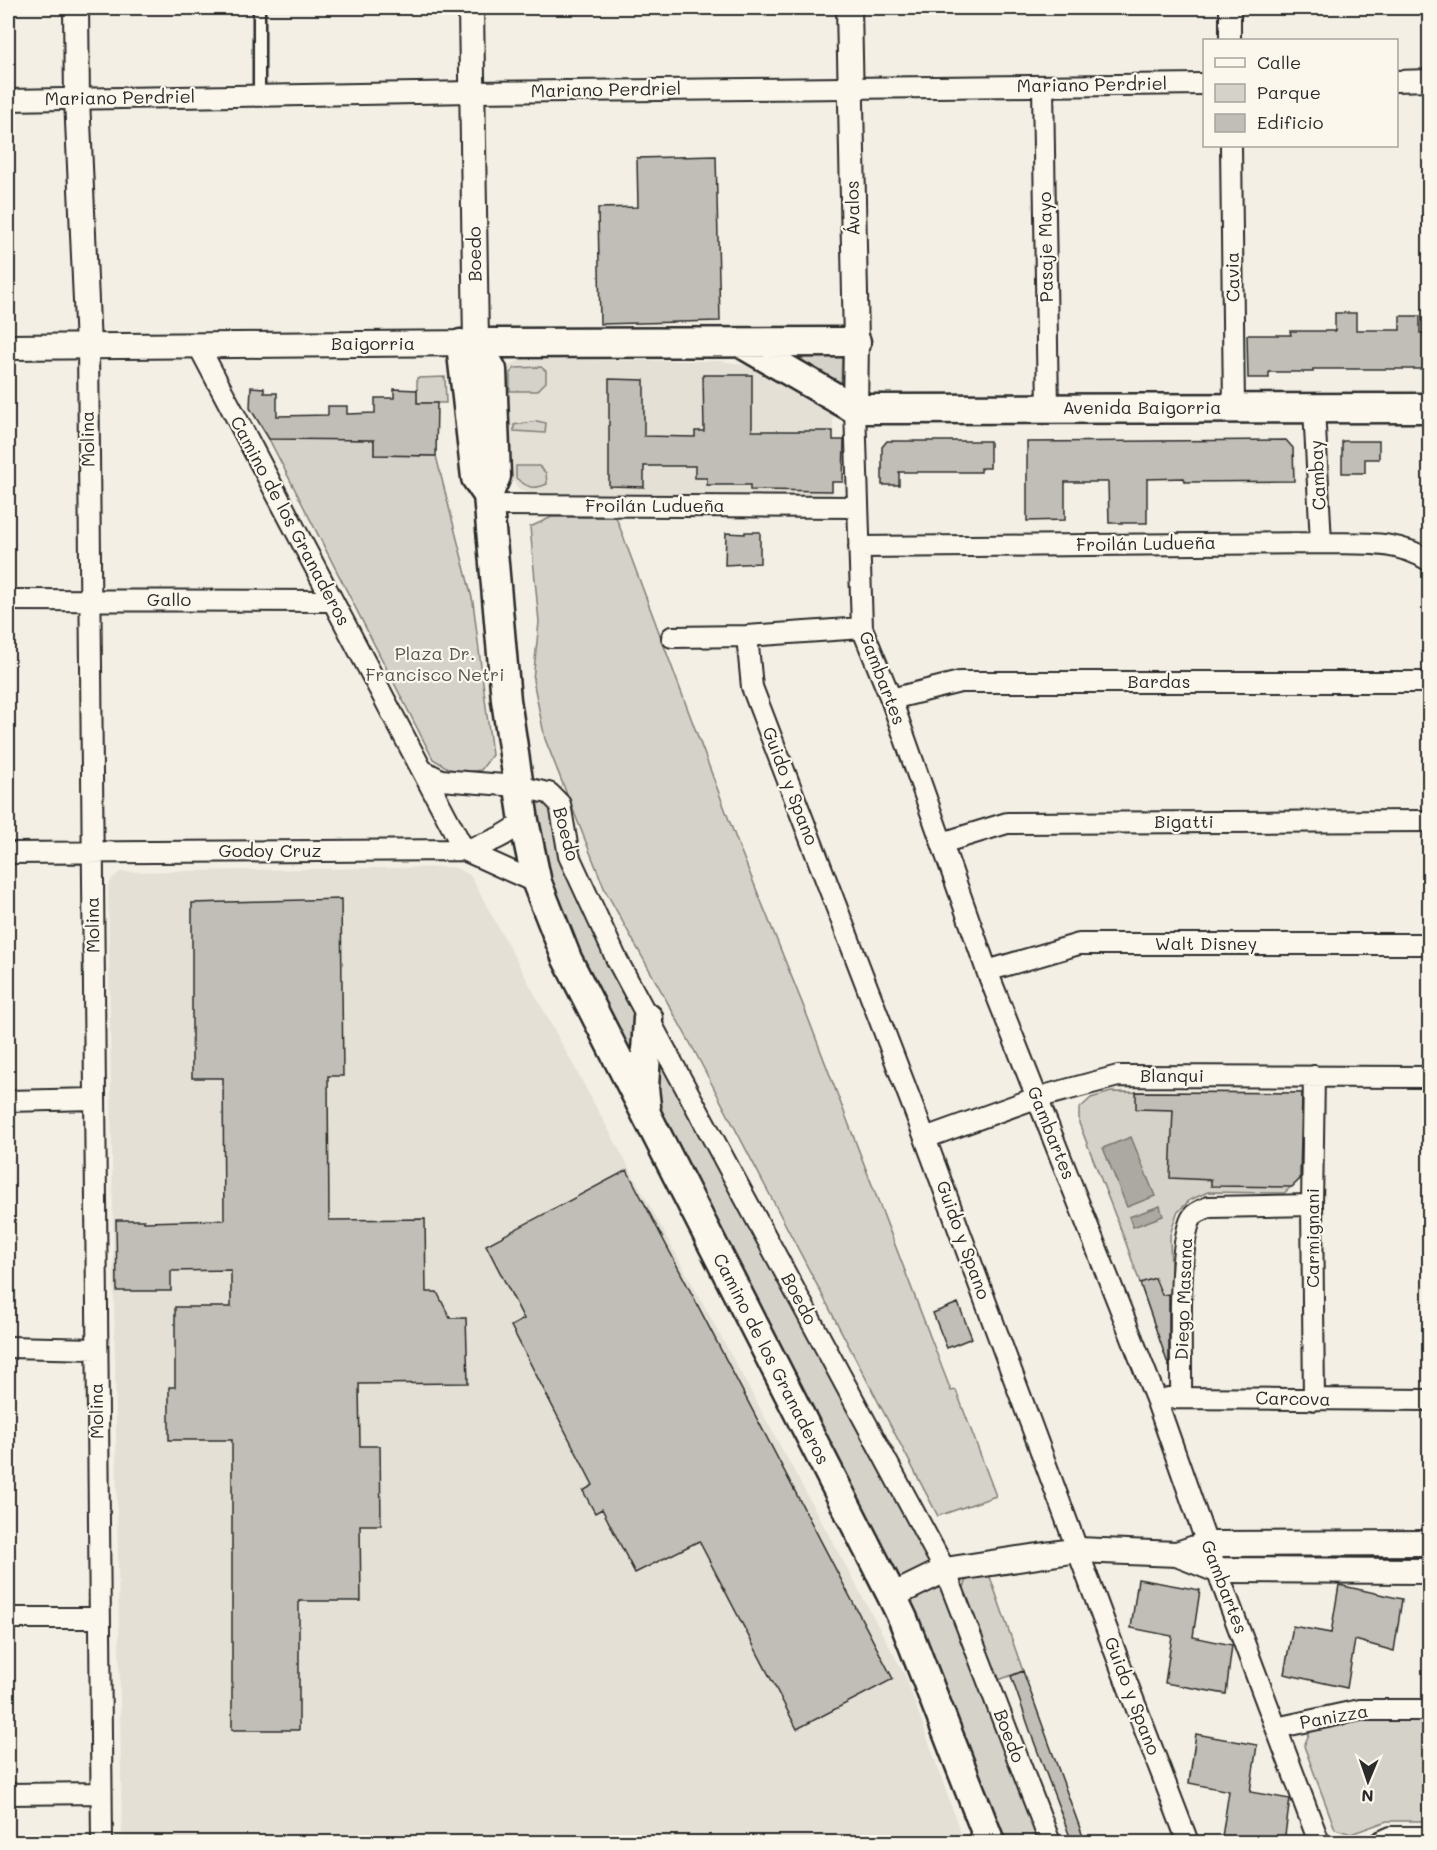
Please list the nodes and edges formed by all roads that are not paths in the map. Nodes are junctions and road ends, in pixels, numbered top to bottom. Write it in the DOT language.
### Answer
graph roads {
  1 [pos="76,8"];
  2 [pos="259,8"];
  3 [pos="471,8"];
  4 [pos="849,8"];
  5 [pos="1230,8"];
  6 [pos="1230,39"];
  7 [pos="1430,80"];
  8 [pos="1398,81"];
  9 [pos="1203,84"];
  10 [pos="1043,86"];
  11 [pos="850,88"];
  12 [pos="473,92"];
  13 [pos="259,96"];
  14 [pos="77,99"];
  15 [pos="8,100"];
  16 [pos="1232,147"];
  17 [pos="739,342"];
  18 [pos="856,342"];
  19 [pos="468,344"];
  20 [pos="198,345"];
  21 [pos="88,346"];
  22 [pos="8,347"];
  23 [pos="1048,408"];
  24 [pos="1234,408"];
  25 [pos="1314,408"];
  26 [pos="1430,408"];
  27 [pos="855,409"];
  28 [pos="488,500"];
  29 [pos="858,507"];
  30 [pos="1321,543"];
  31 [pos="859,547"];
  32 [pos="1430,561"];
  33 [pos="8,600"];
  34 [pos="90,600"];
  35 [pos="331,600"];
  36 [pos="862,628"];
  37 [pos="747,636"];
  38 [pos="672,637"];
  39 [pos="1430,682"];
  40 [pos="891,699"];
  41 [pos="424,771"];
  42 [pos="518,786"];
  43 [pos="524,821"];
  44 [pos="1430,822"];
  45 [pos="942,843"];
  46 [pos="464,850"];
  47 [pos="92,852"];
  48 [pos="8,853"];
  49 [pos="537,883"];
  50 [pos="1430,944"];
  51 [pos="987,971"];
  52 [pos="648,1018"];
  53 [pos="1314,1076"];
  54 [pos="1430,1077"];
  55 [pos="1036,1098"];
  56 [pos="94,1099"];
  57 [pos="8,1101"];
  58 [pos="648,1117"];
  59 [pos="925,1138"];
  60 [pos="1312,1205"];
  61 [pos="8,1347"];
  62 [pos="97,1349"];
  63 [pos="1181,1397"];
  64 [pos="1156,1399"];
  65 [pos="1314,1400"];
  66 [pos="1430,1400"];
  67 [pos="1430,1543"];
  68 [pos="1207,1544"];
  69 [pos="1078,1550"];
  70 [pos="1177,1554"];
  71 [pos="945,1570"];
  72 [pos="1217,1570"];
  73 [pos="1430,1571"];
  74 [pos="892,1596"];
  75 [pos="8,1618"];
  76 [pos="99,1618"];
  77 [pos="1430,1710"];
  78 [pos="1276,1728"];
  79 [pos="101,1793"];
  80 [pos="8,1794"];
  81 [pos="1430,1837"];
  82 [pos="102,1842"];
  83 [pos="990,1842"];
  84 [pos="1050,1842"];
  85 [pos="1188,1842"];
  86 [pos="1318,1842"];
  87 [pos="1380,1842"];
  1 -- 14 [label="street, Molina"];
  2 -- 13 [label="lane"];
  3 -- 12 [label="street, Boedo"];
  4 -- 11 [label="street, Ávalos"];
  5 -- 6 [label="street"];
  7 -- 8 [label="street"];
  9 -- 10 [label="street, Mariano Perdriel"];
  10 -- 11 [label="street, Mariano Perdriel"];
  10 -- 23 [label="street, Pasaje Mayo"];
  11 -- 12 [label="street, Mariano Perdriel"];
  11 -- 18 [label="street, Ávalos"];
  12 -- 13 [label="street, Mariano Perdriel"];
  12 -- 19 [label="street, Boedo"];
  13 -- 14 [label="street, Mariano Perdriel"];
  14 -- 15 [label="street, Mariano Perdriel"];
  14 -- 21 [label="street, Molina"];
  16 -- 24 [label="street, Cavia"];
  17 -- 18 [label="main road, Baigorria"];
  17 -- 19 [label="main road, Baigorria"];
  17 -- 27 [label="main road"];
  18 -- 27 [label="street, Ávalos"];
  19 -- 20 [label="street, Baigorria"];
  19 -- 28 [label="main road, Boedo"];
  20 -- 21 [label="street, Baigorria"];
  20 -- 35 [label="street, Camino de los Granaderos"];
  21 -- 22 [label="street, Baigorria"];
  21 -- 34 [label="street, Molina"];
  23 -- 24 [label="main road, Avenida Baigorria"];
  23 -- 27 [label="main road, Avenida Baigorria"];
  24 -- 25 [label="main road, Avenida Baigorria"];
  25 -- 26 [label="main road, Avenida Baigorria"];
  25 -- 30 [label="street, Cambay"];
  27 -- 29 [label="street, Gambartes"];
  28 -- 29 [label="street, Froilán Ludueña"];
  28 -- 42 [label="main road, Boedo"];
  29 -- 31 [label="street, Gambartes"];
  30 -- 31 [label="street, Froilán Ludueña"];
  30 -- 32 [label="street, Froilán Ludueña"];
  31 -- 36 [label="street, Gambartes"];
  33 -- 34 [label="street, Gallo"];
  34 -- 35 [label="street, Gallo"];
  34 -- 47 [label="street, Molina"];
  35 -- 41 [label="street, Camino de los Granaderos"];
  36 -- 37 [label="street"];
  36 -- 40 [label="street, Gambartes"];
  37 -- 38 [label="street"];
  37 -- 59 [label="street, Guido y Spano"];
  39 -- 40 [label="street, Bardas"];
  40 -- 45 [label="street, Gambartes"];
  41 -- 42 [label="street, Boedo"];
  41 -- 46 [label="street, Camino de los Granaderos"];
  42 -- 43 [label="main road, Boedo"];
  42 -- 52 [label="street, Boedo"];
  43 -- 46 [label="street, Godoy Cruz"];
  43 -- 49 [label="main road, Camino de los Granaderos"];
  44 -- 45 [label="street, Bigatti"];
  45 -- 51 [label="street, Gambartes"];
  46 -- 47 [label="street, Godoy Cruz"];
  46 -- 49 [label="street"];
  47 -- 48 [label="street, Godoy Cruz"];
  47 -- 56 [label="street, Molina"];
  49 -- 58 [label="main road, Camino de los Granaderos"];
  50 -- 51 [label="street, Walt Disney"];
  51 -- 55 [label="street, Gambartes"];
  52 -- 58 [label="main road"];
  52 -- 71 [label="street, Boedo"];
  53 -- 54 [label="street, Blanqui"];
  53 -- 55 [label="street, Blanqui"];
  53 -- 60 [label="street, Carmignani"];
  55 -- 59 [label="street, Blanqui"];
  55 -- 64 [label="street, Gambartes"];
  56 -- 57 [label="street"];
  56 -- 62 [label="street, Molina"];
  58 -- 74 [label="main road, Camino de los Granaderos"];
  59 -- 69 [label="street, Guido y Spano"];
  60 -- 63 [label="street, Diego Masana"];
  60 -- 65 [label="street, Carmignani"];
  61 -- 62 [label="street"];
  62 -- 76 [label="street, Molina"];
  63 -- 64 [label="street, Carcova"];
  63 -- 65 [label="street, Carcova"];
  64 -- 68 [label="street, Gambartes"];
  65 -- 66 [label="street, Carcova"];
  67 -- 68 [label="street"];
  68 -- 70 [label="street"];
  68 -- 72 [label="street, Gambartes"];
  69 -- 70 [label="street"];
  69 -- 71 [label="street"];
  69 -- 85 [label="street, Guido y Spano"];
  70 -- 72 [label="street"];
  71 -- 74 [label="street"];
  71 -- 84 [label="street, Boedo"];
  72 -- 73 [label="street"];
  72 -- 78 [label="street, Gambartes"];
  74 -- 83 [label="main road, Camino de los Granaderos"];
  75 -- 76 [label="street"];
  76 -- 79 [label="street, Molina"];
  77 -- 78 [label="street, Panizza"];
  78 -- 86 [label="street, Gambartes"];
  79 -- 80 [label="street"];
  79 -- 82 [label="street, Molina"];
  81 -- 87 [label="street"];
}
